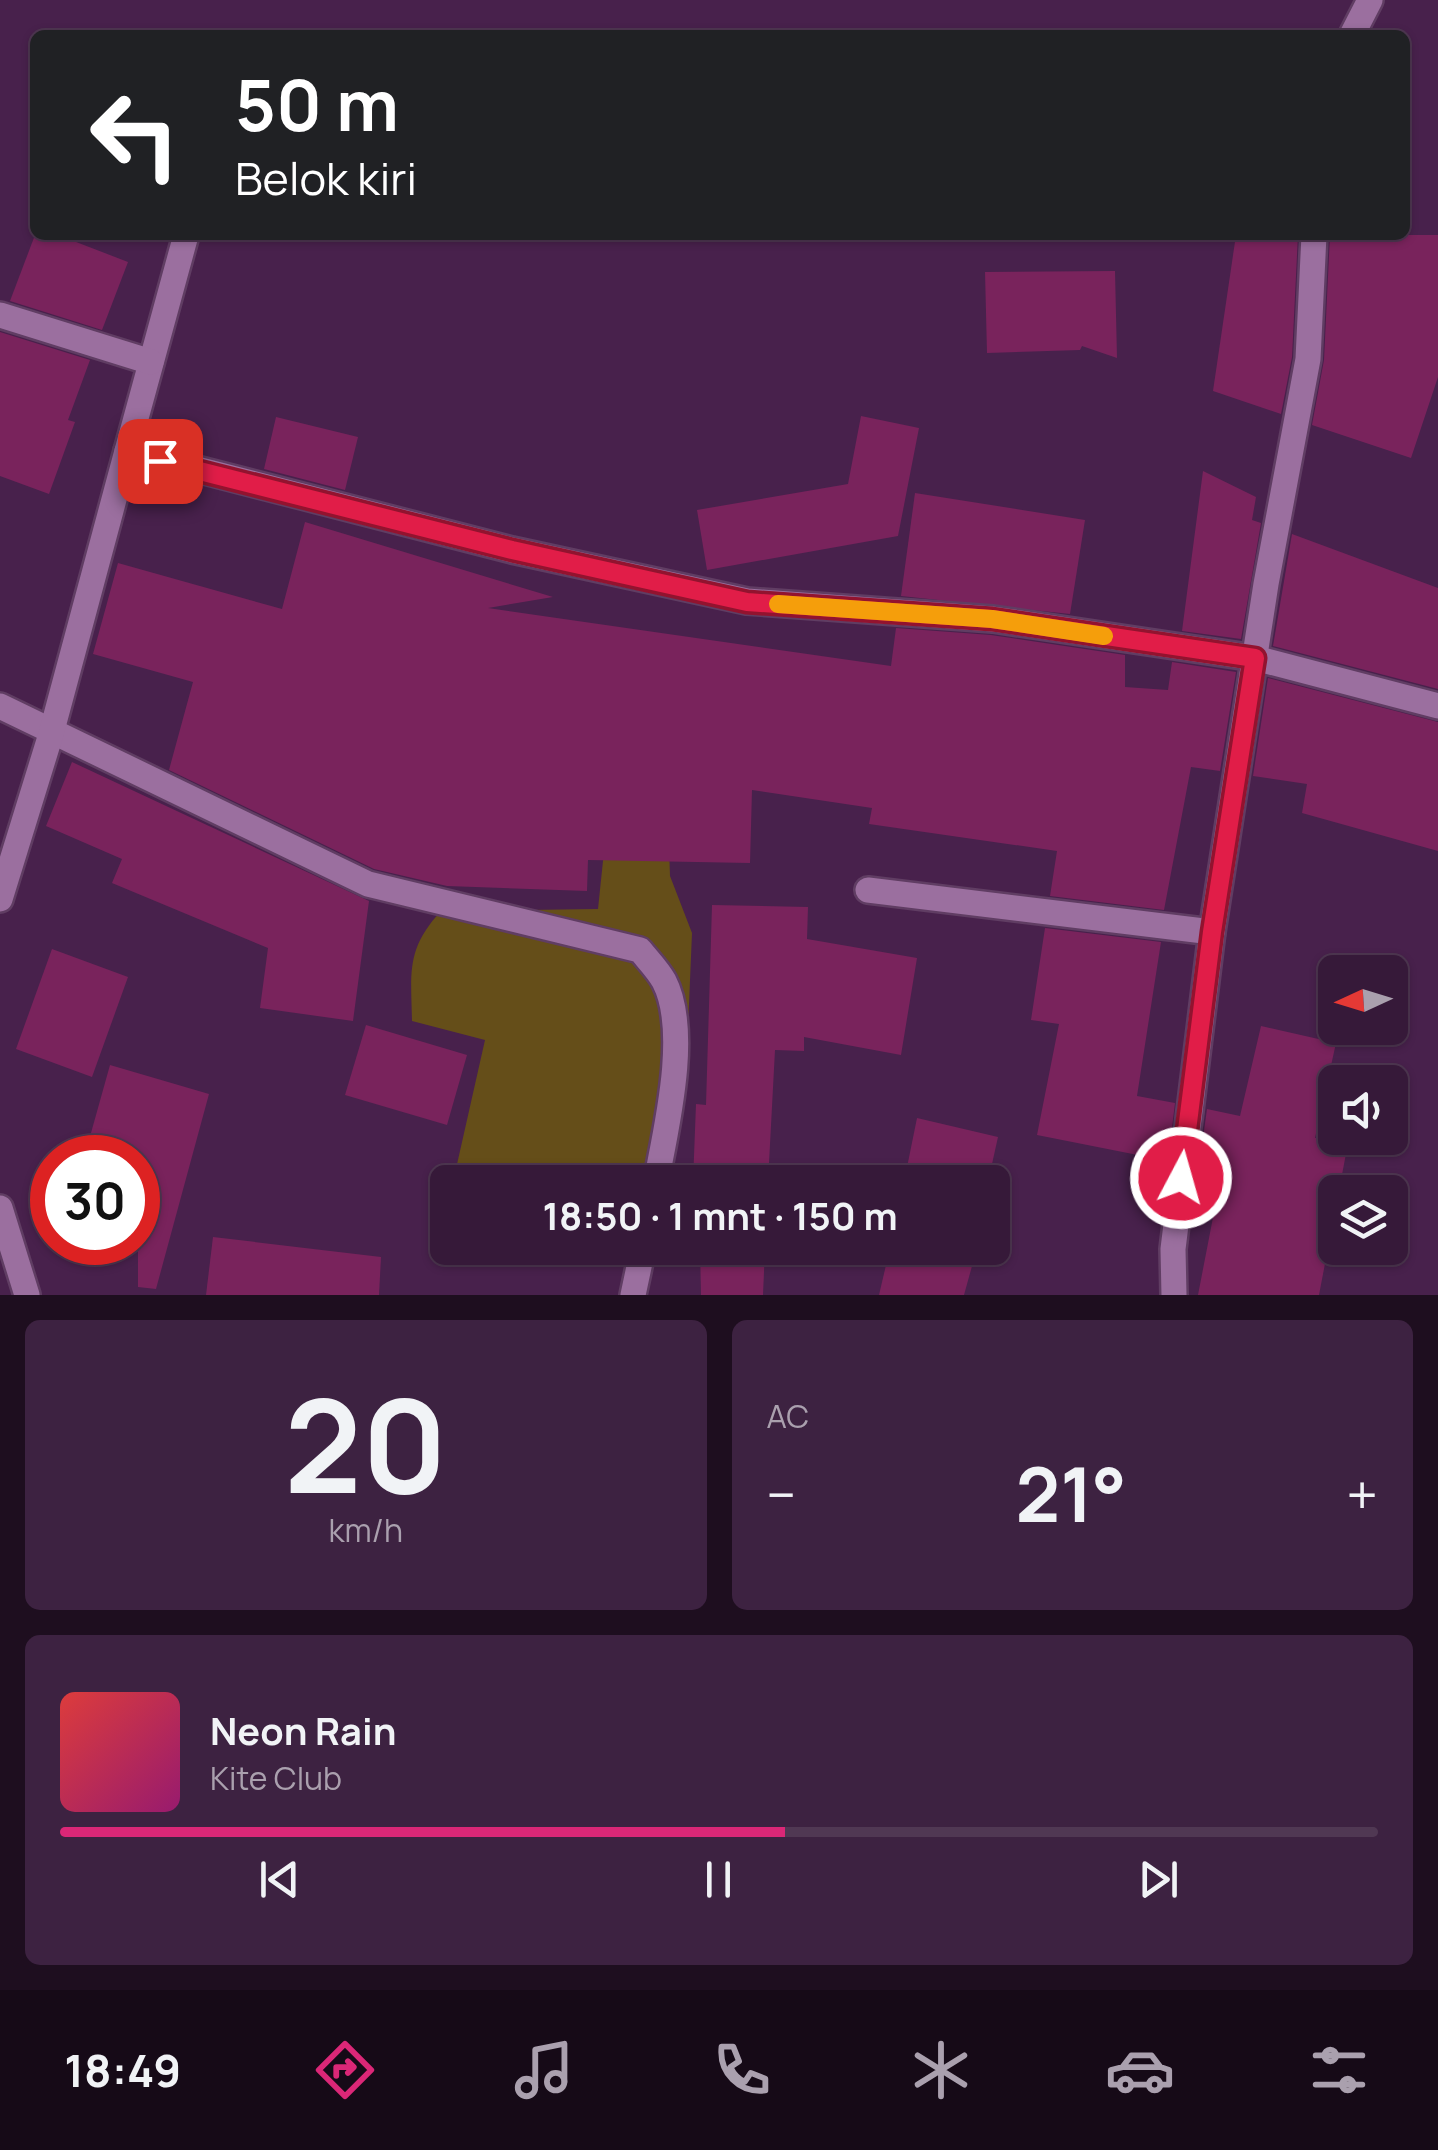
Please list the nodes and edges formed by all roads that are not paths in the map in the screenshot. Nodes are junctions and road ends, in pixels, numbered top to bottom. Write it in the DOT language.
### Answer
graph roads {
  1 [pos="1370,0"];
  2 [pos="1355,30"];
  3 [pos="185,240"];
  4 [pos="1314,240"];
  5 [pos="0,315"];
  6 [pos="150,362"];
  7 [pos="127,451"];
  8 [pos="1255,658"];
  9 [pos="0,706"];
  10 [pos="1438,706"];
  11 [pos="51,734"];
  12 [pos="868,890"];
  13 [pos="0,899"];
  14 [pos="1212,932"];
  15 [pos="659,1165"];
  16 [pos="0,1208"];
  17 [pos="639,1265"];
  18 [pos="27,1295"];
  19 [pos="633,1295"];
  20 [pos="1174,1295"];
  1 -- 2 [label="street"];
  3 -- 6 [label="street"];
  4 -- 8 [label="street"];
  5 -- 6 [label="street"];
  6 -- 7 [label="street"];
  7 -- 8 [label="street"];
  7 -- 11 [label="street"];
  8 -- 10 [label="street"];
  8 -- 14 [label="street"];
  9 -- 11 [label="street"];
  11 -- 13 [label="street"];
  11 -- 15 [label="street"];
  12 -- 14 [label="street"];
  14 -- 20 [label="street"];
  16 -- 18 [label="street"];
  17 -- 19 [label="street"];
}
